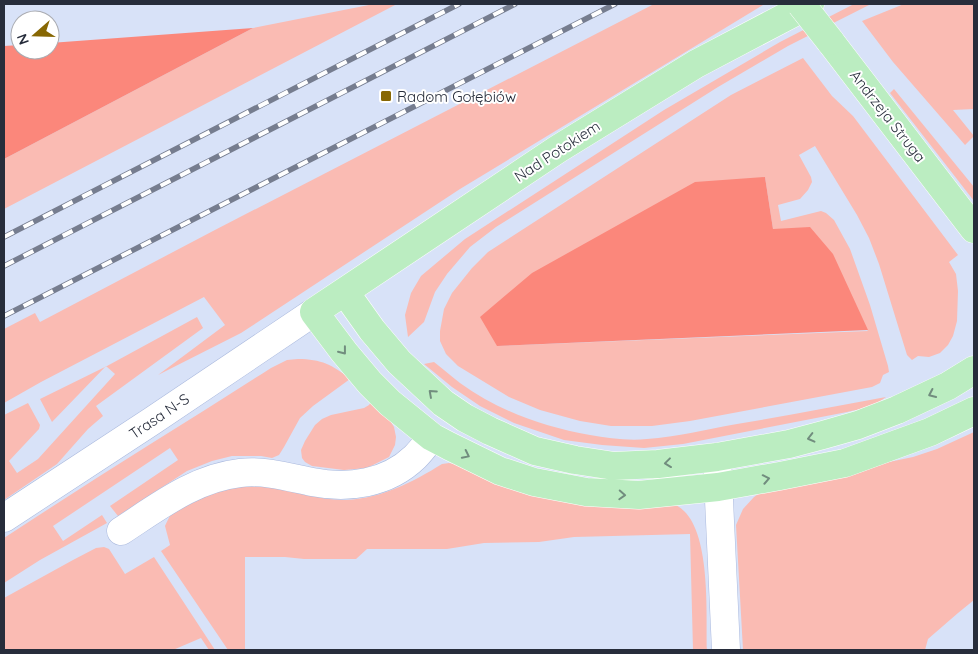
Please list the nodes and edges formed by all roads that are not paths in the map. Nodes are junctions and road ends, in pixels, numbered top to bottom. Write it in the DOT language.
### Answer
graph roads {
  1 [pos="801,4"];
  2 [pos="810,4"];
  3 [pos="974,229"];
  4 [pos="345,292"];
  5 [pos="314,312"];
  6 [pos="974,370"];
  7 [pos="974,411"];
  8 [pos="432,437"];
  9 [pos="717,457"];
  10 [pos="718,487"];
  11 [pos="4,518"];
  12 [pos="121,531"];
  13 [pos="726,650"];
  1 -- 3 [label="main road, Andrzeja Struga, bridge"];
  2 -- 4 [label="main road, Nad Potokiem"];
  4 -- 5 [label="main road, Nad Potokiem"];
  9 -- 4 [label="main road, one-way"];
  5 -- 8 [label="main road, one-way"];
  5 -- 11 [label="street, Trasa N-S"];
  6 -- 9 [label="main road, one-way"];
  10 -- 7 [label="main road, one-way"];
  8 -- 10 [label="main road, one-way"];
  8 -- 12 [label="street"];
  9 -- 10 [label="street"];
  10 -- 13 [label="street"];
}
